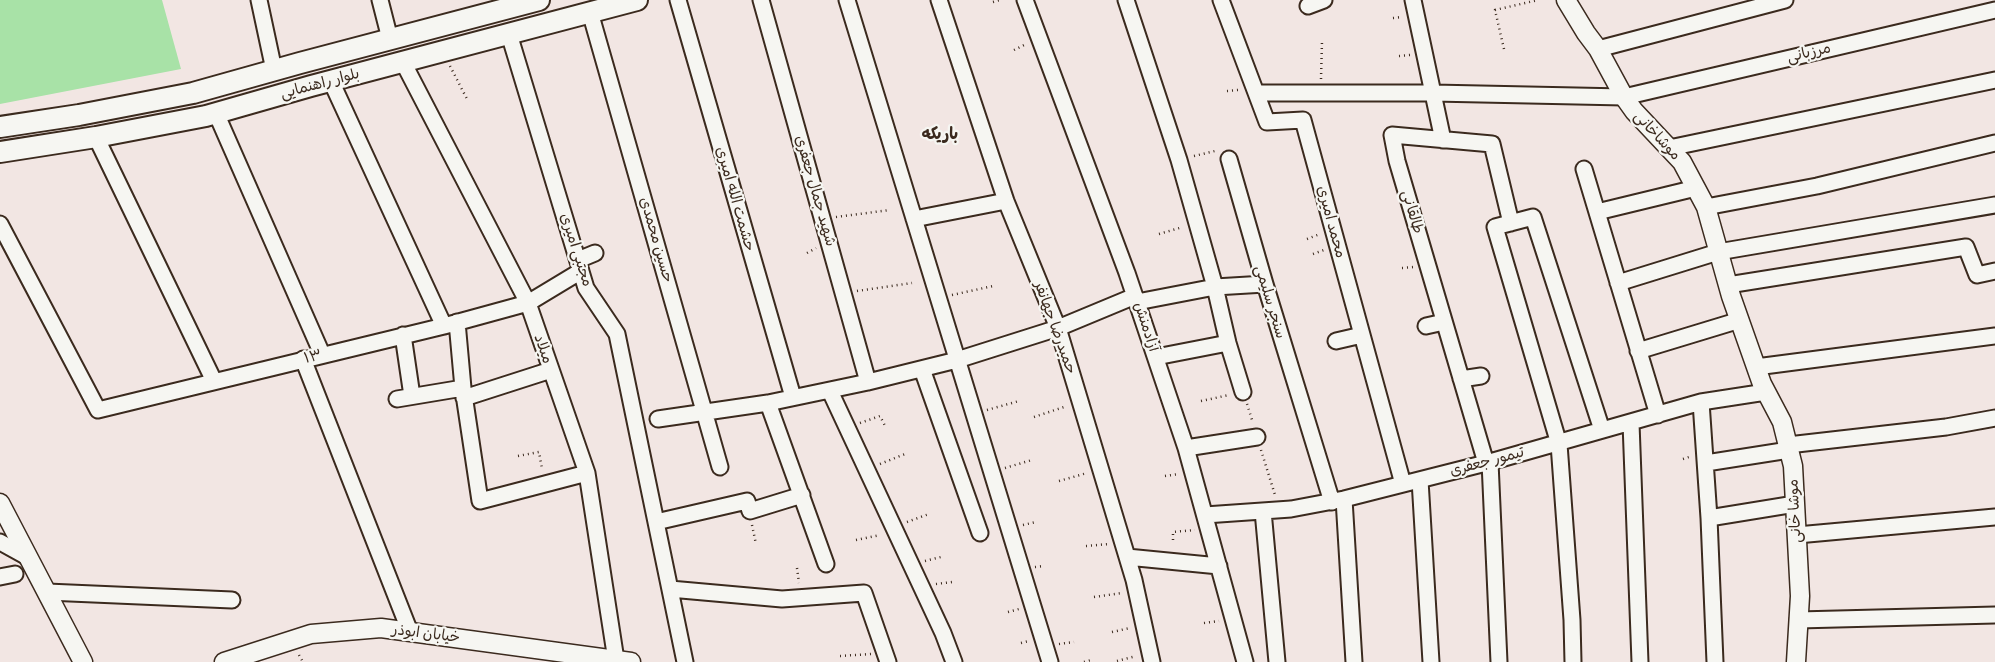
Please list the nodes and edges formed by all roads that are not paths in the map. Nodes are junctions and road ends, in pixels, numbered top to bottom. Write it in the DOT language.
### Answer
graph roads {
  1 [pos="258,0"];
  2 [pos="380,0"];
  3 [pos="539,0"];
  4 [pos="637,0"];
  5 [pos="678,0"];
  6 [pos="761,0"];
  7 [pos="847,0"];
  8 [pos="938,0"];
  9 [pos="1024,0"];
  10 [pos="1126,0"];
  11 [pos="1221,0"];
  12 [pos="1324,0"];
  13 [pos="1412,0"];
  14 [pos="1566,0"];
  15 [pos="1785,0"];
  16 [pos="500,5"];
  17 [pos="1308,6"];
  18 [pos="1995,10"];
  19 [pos="590,12"];
  20 [pos="509,34"];
  21 [pos="390,39"];
  22 [pos="1598,49"];
  23 [pos="403,62"];
  24 [pos="274,70"];
  25 [pos="1995,80"];
  26 [pos="330,81"];
  27 [pos="1256,93"];
  28 [pos="1433,93"];
  29 [pos="1624,97"];
  30 [pos="216,113"];
  31 [pos="0,127"];
  32 [pos="96,137"];
  33 [pos="1443,140"];
  34 [pos="1995,143"];
  35 [pos="1669,148"];
  36 [pos="0,152"];
  37 [pos="1229,159"];
  38 [pos="1584,169"];
  39 [pos="1696,188"];
  40 [pos="1006,201"];
  41 [pos="1995,205"];
  42 [pos="1706,207"];
  43 [pos="1597,212"];
  44 [pos="914,219"];
  45 [pos="1511,223"];
  46 [pos="0,224"];
  47 [pos="1718,252"];
  48 [pos="595,253"];
  49 [pos="579,265"];
  50 [pos="1995,271"];
  51 [pos="1618,283"];
  52 [pos="1264,284"];
  53 [pos="1728,285"];
  54 [pos="1215,287"];
  55 [pos="1136,299"];
  56 [pos="528,303"];
  57 [pos="1740,320"];
  58 [pos="1444,322"];
  59 [pos="451,324"];
  60 [pos="1426,326"];
  61 [pos="1058,328"];
  62 [pos="403,335"];
  63 [pos="1362,335"];
  64 [pos="1995,336"];
  65 [pos="1336,342"];
  66 [pos="1228,343"];
  67 [pos="1638,350"];
  68 [pos="322,354"];
  69 [pos="1156,357"];
  70 [pos="302,359"];
  71 [pos="957,360"];
  72 [pos="1756,367"];
  73 [pos="922,369"];
  74 [pos="551,370"];
  75 [pos="1481,376"];
  76 [pos="1461,379"];
  77 [pos="214,381"];
  78 [pos="868,382"];
  79 [pos="830,391"];
  80 [pos="1243,392"];
  81 [pos="1766,392"];
  82 [pos="464,393"];
  83 [pos="412,396"];
  84 [pos="792,397"];
  85 [pos="397,398"];
  86 [pos="1701,402"];
  87 [pos="768,403"];
  88 [pos="705,412"];
  89 [pos="1658,415"];
  90 [pos="658,418"];
  91 [pos="1995,418"];
  92 [pos="1631,423"];
  93 [pos="1602,430"];
  94 [pos="1257,438"];
  95 [pos="1559,444"];
  96 [pos="1186,448"];
  97 [pos="1788,448"];
  98 [pos="1488,462"];
  99 [pos="1706,463"];
  100 [pos="720,467"];
  101 [pos="587,473"];
  102 [pos="1420,480"];
  103 [pos="1403,484"];
  104 [pos="802,495"];
  105 [pos="1338,500"];
  106 [pos="0,503"];
  107 [pos="1795,504"];
  108 [pos="1263,511"];
  109 [pos="1995,517"];
  110 [pos="1709,518"];
  111 [pos="656,522"];
  112 [pos="1207,522"];
  113 [pos="980,533"];
  114 [pos="1797,535"];
  115 [pos="0,542"];
  116 [pos="1125,550"];
  117 [pos="29,558"];
  118 [pos="826,564"];
  119 [pos="1219,566"];
  120 [pos="670,589"];
  121 [pos="47,592"];
  122 [pos="232,600"];
  123 [pos="1995,615"];
  124 [pos="1798,620"];
  125 [pos="410,632"];
  126 [pos="550,650"];
  127 [pos="1151,657"];
  128 [pos="886,658"];
  129 [pos="624,661"];
  130 [pos="84,662"];
  131 [pos="224,662"];
  132 [pos="533,662"];
  133 [pos="685,662"];
  134 [pos="954,662"];
  135 [pos="1050,662"];
  136 [pos="1245,662"];
  137 [pos="1277,662"];
  138 [pos="1354,662"];
  139 [pos="1431,662"];
  140 [pos="1499,662"];
  141 [pos="1573,662"];
  142 [pos="1640,662"];
  143 [pos="1714,662"];
  144 [pos="1796,662"];
  1 -- 24 [label="street"];
  2 -- 21 [label="street"];
  3 -- 16 [label="main road, بلوار راهنمایی"];
  4 -- 19 [label="main road, بلوار راهنمایی"];
  5 -- 84 [label="street, حشمت الله امیری"];
  6 -- 78 [label="street, شهید جمال جعفری"];
  7 -- 44 [label="street"];
  8 -- 40 [label="street, حمیدرضا جهانفر"];
  9 -- 55 [label="street, آزادمنش"];
  10 -- 54 [label="street"];
  11 -- 27 [label="street, محمد امیری"];
  12 -- 17 [label="street"];
  13 -- 28 [label="street"];
  14 -- 22 [label="street, موشاخانی"];
  15 -- 22 [label="street"];
  16 -- 21 [label="main road, بلوار راهنمایی"];
  18 -- 29 [label="street, مرزبانی"];
  19 -- 20 [label="main road, بلوار راهنمایی"];
  19 -- 88 [label="street, حسین محمدی"];
  20 -- 23 [label="main road, بلوار راهنمایی"];
  20 -- 49 [label="street, مجتبی امیری"];
  21 -- 24 [label="main road, بلوار راهنمایی"];
  22 -- 29 [label="street, موشاخانی"];
  23 -- 26 [label="main road, بلوار راهنمایی"];
  23 -- 56 [label="street, میلاد"];
  24 -- 31 [label="main road, بلوار راهنمایی"];
  25 -- 35 [label="street"];
  26 -- 30 [label="main road, بلوار راهنمایی"];
  26 -- 59 [label="street"];
  27 -- 28 [label="street, مرزبانی"];
  27 -- 63 [label="street, محمد امیری"];
  28 -- 29 [label="street, مرزبانی"];
  28 -- 33 [label="street"];
  29 -- 35 [label="street, موشاخانی"];
  30 -- 32 [label="main road, بلوار راهنمایی"];
  30 -- 68 [label="street"];
  32 -- 36 [label="main road, بلوار راهنمایی"];
  32 -- 77 [label="street"];
  33 -- 45 [label="street, طالقانی"];
  33 -- 58 [label="street, طالقانی"];
  34 -- 42 [label="street"];
  35 -- 39 [label="street, موشاخانی"];
  37 -- 52 [label="street, سنجر سلیمی"];
  38 -- 43 [label="street"];
  39 -- 42 [label="street, موشاخانی"];
  39 -- 43 [label="street"];
  40 -- 44 [label="street"];
  40 -- 61 [label="street, حمیدرضا جهانفر"];
  41 -- 47 [label="street"];
  42 -- 47 [label="street, موشاخانی"];
  43 -- 51 [label="street"];
  44 -- 71 [label="street"];
  45 -- 93 [label="street"];
  45 -- 95 [label="street"];
  46 -- 77 [label="street, ۱۳"];
  47 -- 51 [label="street"];
  47 -- 53 [label="street, موشاخانی"];
  48 -- 49 [label="street, ۱۳"];
  49 -- 56 [label="street, ۱۳"];
  49 -- 111 [label="street, مجتبی امیری"];
  50 -- 53 [label="street"];
  51 -- 67 [label="street"];
  52 -- 54 [label="street"];
  52 -- 105 [label="street, سنجر سلیمی"];
  53 -- 57 [label="street, موشاخانی"];
  54 -- 55 [label="street"];
  54 -- 66 [label="street"];
  55 -- 61 [label="street"];
  55 -- 69 [label="street, آزادمنش"];
  56 -- 59 [label="street, ۱۳"];
  56 -- 74 [label="street, میلاد"];
  57 -- 67 [label="street"];
  57 -- 72 [label="street, موشاخانی"];
  58 -- 60 [label="street"];
  58 -- 76 [label="street, طالقانی"];
  59 -- 62 [label="street, ۱۳"];
  59 -- 82 [label="street"];
  61 -- 71 [label="street"];
  61 -- 116 [label="street, حمیدرضا جهانفر"];
  62 -- 68 [label="street, ۱۳"];
  62 -- 83 [label="street"];
  63 -- 65 [label="street"];
  63 -- 103 [label="street, محمد امیری"];
  64 -- 72 [label="street"];
  66 -- 69 [label="street"];
  66 -- 80 [label="street"];
  67 -- 89 [label="street"];
  68 -- 70 [label="street, ۱۳"];
  69 -- 96 [label="street, آزادمنش"];
  70 -- 77 [label="street, ۱۳"];
  70 -- 125 [label="street"];
  71 -- 73 [label="street"];
  71 -- 135 [label="street"];
  72 -- 81 [label="street, موشا خانی"];
  73 -- 78 [label="street"];
  73 -- 113 [label="street"];
  74 -- 82 [label="street"];
  74 -- 101 [label="street, میلاد"];
  75 -- 76 [label="street"];
  76 -- 98 [label="street, طالقانی"];
  78 -- 79 [label="street"];
  79 -- 84 [label="street"];
  79 -- 134 [label="street"];
  81 -- 86 [label="street, تیمور جعفری"];
  81 -- 97 [label="street, موشا خانی"];
  82 -- 83 [label="street"];
  82 -- 101 [label="street"];
  83 -- 85 [label="street"];
  84 -- 87 [label="street"];
  86 -- 89 [label="street, تیمور جعفری"];
  86 -- 99 [label="street"];
  87 -- 88 [label="street"];
  87 -- 104 [label="street"];
  88 -- 90 [label="street"];
  88 -- 100 [label="street, حسین محمدی"];
  89 -- 92 [label="street, تیمور جعفری"];
  91 -- 97 [label="street"];
  92 -- 93 [label="street, تیمور جعفری"];
  92 -- 142 [label="street"];
  93 -- 95 [label="street, تیمور جعفری"];
  94 -- 96 [label="street"];
  95 -- 98 [label="street, تیمور جعفری"];
  95 -- 141 [label="street"];
  96 -- 112 [label="street, آزادمنش"];
  97 -- 99 [label="street"];
  97 -- 107 [label="street, موشا خانی"];
  98 -- 102 [label="street, تیمور جعفری"];
  98 -- 140 [label="street, طالقانی"];
  99 -- 110 [label="street"];
  101 -- 129 [label="street, میلاد"];
  102 -- 103 [label="street, تیمور جعفری"];
  102 -- 139 [label="street"];
  103 -- 105 [label="street, تیمور جعفری"];
  104 -- 111 [label="street"];
  104 -- 118 [label="street"];
  105 -- 108 [label="street, تیمور جعفری"];
  105 -- 138 [label="street, سنجر سلیمی"];
  106 -- 117 [label="street"];
  107 -- 110 [label="street"];
  107 -- 114 [label="street, موشا خانی"];
  108 -- 112 [label="street, تیمور جعفری"];
  108 -- 137 [label="street"];
  109 -- 114 [label="street"];
  110 -- 143 [label="street"];
  111 -- 120 [label="street, مجتبی امیری"];
  112 -- 119 [label="street, آزادمنش"];
  114 -- 124 [label="street, موشا خانی"];
  115 -- 117 [label="street"];
  116 -- 119 [label="street"];
  116 -- 127 [label="street, حمیدرضا جهانفر"];
  117 -- 121 [label="street"];
  119 -- 136 [label="street, آزادمنش"];
  120 -- 128 [label="street"];
  120 -- 133 [label="street, مجتبی امیری"];
  121 -- 122 [label="street"];
  121 -- 130 [label="street"];
  123 -- 124 [label="street"];
  124 -- 144 [label="street, موشا خانی"];
  125 -- 126 [label="street, خیابان ابوذر"];
  125 -- 131 [label="street, خیابان ابوذر"];
  126 -- 129 [label="street, خیابان ابوذر"];
  126 -- 132 [label="street"];
}
